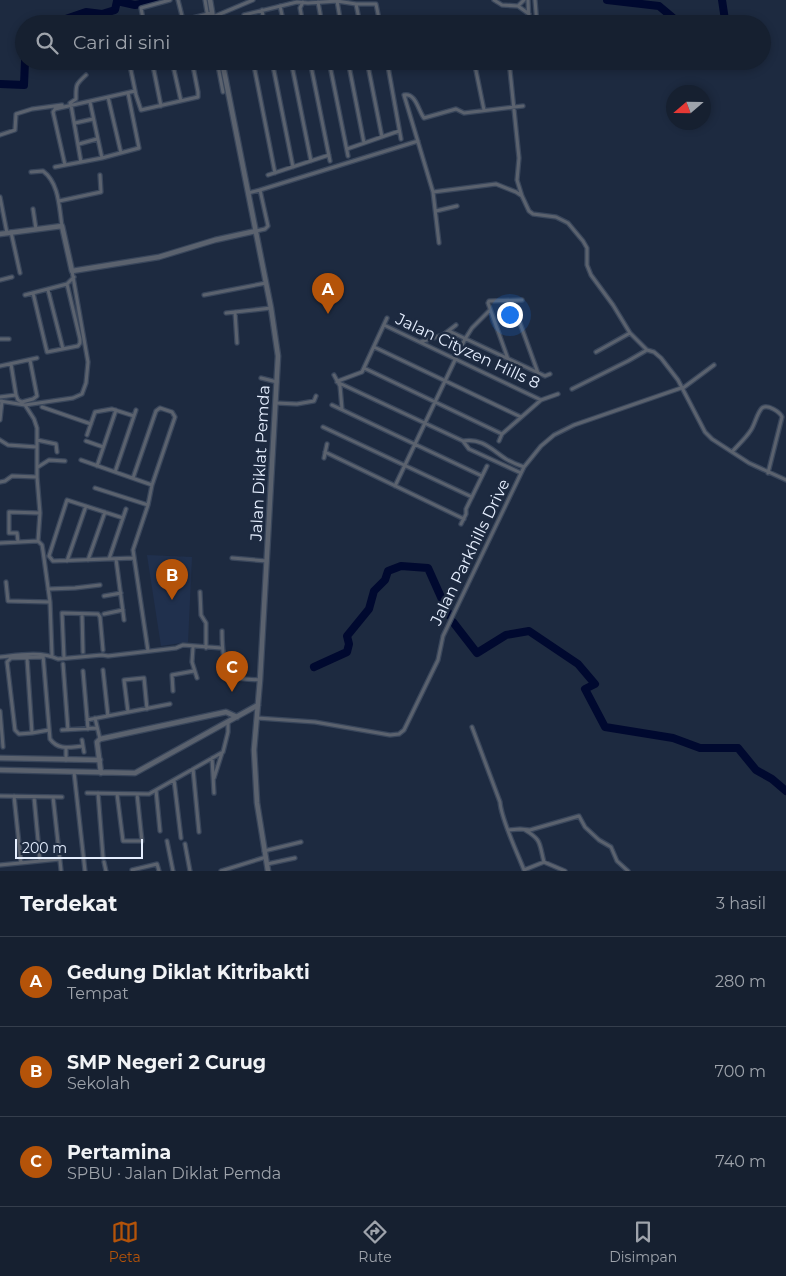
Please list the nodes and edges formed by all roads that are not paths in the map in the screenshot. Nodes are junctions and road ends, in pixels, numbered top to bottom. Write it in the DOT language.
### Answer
graph roads {
  1 [pos="170,0"];
  2 [pos="178,0"];
  3 [pos="205,0"];
  4 [pos="210,0"];
  5 [pos="253,0"];
  6 [pos="494,0"];
  7 [pos="526,0"];
  8 [pos="535,0"];
  9 [pos="303,1"];
  10 [pos="308,1"];
  11 [pos="337,1"];
  12 [pos="318,2"];
  13 [pos="356,4"];
  14 [pos="280,6"];
  15 [pos="518,6"];
  16 [pos="262,10"];
  17 [pos="528,14"];
  18 [pos="142,15"];
  19 [pos="182,15"];
  20 [pos="211,15"];
  21 [pos="244,15"];
  22 [pos="263,15"];
  23 [pos="282,15"];
  24 [pos="301,15"];
  25 [pos="320,15"];
  26 [pos="339,15"];
  27 [pos="358,15"];
  28 [pos="378,15"];
  29 [pos="536,15"];
  30 [pos="131,70"];
  31 [pos="154,70"];
  32 [pos="174,70"];
  33 [pos="194,70"];
  34 [pos="221,70"];
  35 [pos="222,70"];
  36 [pos="255,70"];
  37 [pos="274,70"];
  38 [pos="293,70"];
  39 [pos="312,70"];
  40 [pos="331,70"];
  41 [pos="350,70"];
  42 [pos="369,70"];
  43 [pos="388,70"];
  44 [pos="476,70"];
  45 [pos="510,70"];
  46 [pos="86,75"];
  47 [pos="135,91"];
  48 [pos="128,92"];
  49 [pos="223,92"];
  50 [pos="108,97"];
  51 [pos="180,101"];
  52 [pos="90,102"];
  53 [pos="71,105"];
  54 [pos="161,106"];
  55 [pos="514,106"];
  56 [pos="523,106"];
  57 [pos="141,110"];
  58 [pos="484,110"];
  59 [pos="132,112"];
  60 [pos="93,119"];
  61 [pos="75,123"];
  62 [pos="399,131"];
  63 [pos="0,135"];
  64 [pos="382,137"];
  65 [pos="97,138"];
  66 [pos="401,139"];
  67 [pos="418,141"];
  68 [pos="364,143"];
  69 [pos="79,144"];
  70 [pos="347,149"];
  71 [pos="121,153"];
  72 [pos="329,155"];
  73 [pos="348,156"];
  74 [pos="102,158"];
  75 [pos="311,161"];
  76 [pos="330,161"];
  77 [pos="81,162"];
  78 [pos="65,165"];
  79 [pos="55,167"];
  80 [pos="293,167"];
  81 [pos="31,172"];
  82 [pos="275,173"];
  83 [pos="100,175"];
  84 [pos="268,175"];
  85 [pos="260,190"];
  86 [pos="433,192"];
  87 [pos="248,193"];
  88 [pos="522,196"];
  89 [pos="0,197"];
  90 [pos="59,201"];
  91 [pos="457,206"];
  92 [pos="32,209"];
  93 [pos="436,211"];
  94 [pos="62,226"];
  95 [pos="36,229"];
  96 [pos="256,231"];
  97 [pos="9,233"];
  98 [pos="0,234"];
  99 [pos="439,243"];
  100 [pos="72,271"];
  101 [pos="20,273"];
  102 [pos="12,277"];
  103 [pos="74,277"];
  104 [pos="0,280"];
  105 [pos="266,282"];
  106 [pos="66,284"];
  107 [pos="48,290"];
  108 [pos="33,293"];
  109 [pos="26,295"];
  110 [pos="204,295"];
  111 [pos="522,300"];
  112 [pos="512,301"];
  113 [pos="271,308"];
  114 [pos="490,310"];
  115 [pos="235,312"];
  116 [pos="226,313"];
  117 [pos="387,318"];
  118 [pos="456,325"];
  119 [pos="384,326"];
  120 [pos="449,331"];
  121 [pos="630,333"];
  122 [pos="0,339"];
  123 [pos="9,339"];
  124 [pos="465,339"];
  125 [pos="420,342"];
  126 [pos="237,343"];
  127 [pos="374,346"];
  128 [pos="63,349"];
  129 [pos="647,350"];
  130 [pos="596,352"];
  131 [pos="37,358"];
  132 [pos="456,359"];
  133 [pos="509,359"];
  134 [pos="30,360"];
  135 [pos="11,364"];
  136 [pos="714,365"];
  137 [pos="0,366"];
  138 [pos="364,368"];
  139 [pos="538,373"];
  140 [pos="550,374"];
  141 [pos="334,375"];
  142 [pos="261,378"];
  143 [pos="445,381"];
  144 [pos="277,382"];
  145 [pos="337,382"];
  146 [pos="682,388"];
  147 [pos="572,389"];
  148 [pos="558,394"];
  149 [pos="16,395"];
  150 [pos="316,396"];
  151 [pos="1,400"];
  152 [pos="541,400"];
  153 [pos="435,402"];
  154 [pos="275,403"];
  155 [pos="25,405"];
  156 [pos="332,405"];
  157 [pos="42,408"];
  158 [pos="116,410"];
  159 [pos="136,410"];
  160 [pos="342,410"];
  161 [pos="134,416"];
  162 [pos="521,417"];
  163 [pos="0,420"];
  164 [pos="425,423"];
  165 [pos="91,424"];
  166 [pos="323,426"];
  167 [pos="502,434"];
  168 [pos="87,435"];
  169 [pos="0,440"];
  170 [pos="37,440"];
  171 [pos="499,440"];
  172 [pos="86,441"];
  173 [pos="463,441"];
  174 [pos="327,444"];
  175 [pos="415,444"];
  176 [pos="37,447"];
  177 [pos="103,447"];
  178 [pos="57,452"];
  179 [pos="325,452"];
  180 [pos="732,452"];
  181 [pos="324,458"];
  182 [pos="82,460"];
  183 [pos="66,461"];
  184 [pos="405,465"];
  185 [pos="97,466"];
  186 [pos="487,466"];
  187 [pos="37,467"];
  188 [pos="524,468"];
  189 [pos="115,472"];
  190 [pos="521,473"];
  191 [pos="768,473"];
  192 [pos="482,476"];
  193 [pos="37,477"];
  194 [pos="133,478"];
  195 [pos="786,480"];
  196 [pos="0,482"];
  197 [pos="152,485"];
  198 [pos="395,486"];
  199 [pos="95,488"];
  200 [pos="472,497"];
  201 [pos="148,505"];
  202 [pos="86,506"];
  203 [pos="126,509"];
  204 [pos="105,512"];
  205 [pos="40,513"];
  206 [pos="123,518"];
  207 [pos="464,519"];
  208 [pos="461,524"];
  209 [pos="38,541"];
  210 [pos="18,542"];
  211 [pos="0,543"];
  212 [pos="134,558"];
  213 [pos="232,558"];
  214 [pos="109,559"];
  215 [pos="116,559"];
  216 [pos="88,560"];
  217 [pos="67,561"];
  218 [pos="267,561"];
  219 [pos="6,582"];
  220 [pos="100,585"];
  221 [pos="48,589"];
  222 [pos="200,592"];
  223 [pos="121,593"];
  224 [pos="104,596"];
  225 [pos="50,602"];
  226 [pos="123,610"];
  227 [pos="82,614"];
  228 [pos="104,614"];
  229 [pos="124,620"];
  230 [pos="222,631"];
  231 [pos="193,647"];
  232 [pos="206,648"];
  233 [pos="222,648"];
  234 [pos="103,650"];
  235 [pos="148,651"];
  236 [pos="83,652"];
  237 [pos="52,655"];
  238 [pos="43,656"];
  239 [pos="0,657"];
  240 [pos="27,658"];
  241 [pos="64,658"];
  242 [pos="63,664"];
  243 [pos="103,670"];
  244 [pos="84,671"];
  245 [pos="194,671"];
  246 [pos="197,678"];
  247 [pos="260,680"];
  248 [pos="173,691"];
  249 [pos="170,704"];
  250 [pos="258,706"];
  251 [pos="147,709"];
  252 [pos="0,711"];
  253 [pos="128,712"];
  254 [pos="108,716"];
  255 [pos="237,717"];
  256 [pos="0,718"];
  257 [pos="95,718"];
  258 [pos="257,718"];
  259 [pos="87,720"];
  260 [pos="228,722"];
  261 [pos="472,726"];
  262 [pos="88,728"];
  263 [pos="97,728"];
  264 [pos="49,730"];
  265 [pos="62,730"];
  266 [pos="68,730"];
  267 [pos="32,733"];
  268 [pos="1,737"];
  269 [pos="100,738"];
  270 [pos="82,740"];
  271 [pos="83,746"];
  272 [pos="3,747"];
  273 [pos="66,748"];
  274 [pos="84,752"];
  275 [pos="223,752"];
  276 [pos="0,758"];
  277 [pos="212,758"];
  278 [pos="66,760"];
  279 [pos="100,762"];
  280 [pos="193,769"];
  281 [pos="0,770"];
  282 [pos="74,772"];
  283 [pos="101,772"];
  284 [pos="174,780"];
  285 [pos="214,781"];
  286 [pos="156,790"];
  287 [pos="88,793"];
  288 [pos="98,793"];
  289 [pos="214,793"];
  290 [pos="117,794"];
  291 [pos="137,794"];
  292 [pos="0,796"];
  293 [pos="14,796"];
  294 [pos="34,796"];
  295 [pos="53,797"];
  296 [pos="62,797"];
  297 [pos="524,829"];
  298 [pos="508,830"];
  299 [pos="160,832"];
  300 [pos="200,832"];
  301 [pos="181,838"];
  302 [pos="168,841"];
  303 [pos="301,842"];
  304 [pos="185,844"];
  305 [pos="264,851"];
  306 [pos="266,857"];
  307 [pos="295,858"];
  308 [pos="60,859"];
  309 [pos="0,861"];
  310 [pos="40,861"];
  311 [pos="544,862"];
  312 [pos="21,863"];
  313 [pos="267,864"];
  314 [pos="0,866"];
  315 [pos="61,870"];
  316 [pos="132,870"];
  317 [pos="85,871"];
  318 [pos="106,871"];
  319 [pos="159,871"];
  320 [pos="173,871"];
  321 [pos="190,871"];
  322 [pos="221,871"];
  323 [pos="268,871"];
  324 [pos="565,871"];
  325 [pos="628,871"];
  1 -- 18 [label="street"];
  2 -- 19 [label="street"];
  3 -- 20 [label="street"];
  4 -- 20 [label="street"];
  5 -- 20 [label="street"];
  6 -- 15 [label="street"];
  7 -- 15 [label="street"];
  7 -- 17 [label="street"];
  8 -- 29 [label="street"];
  9 -- 10 [label="street"];
  9 -- 14 [label="street"];
  9 -- 24 [label="street"];
  10 -- 12 [label="street"];
  11 -- 12 [label="street"];
  11 -- 13 [label="street"];
  11 -- 26 [label="street"];
  12 -- 25 [label="street"];
  13 -- 27 [label="street"];
  13 -- 28 [label="street"];
  14 -- 16 [label="street"];
  14 -- 23 [label="street"];
  15 -- 17 [label="street"];
  16 -- 21 [label="street"];
  16 -- 22 [label="street"];
  30 -- 47 [label="street"];
  31 -- 54 [label="street"];
  32 -- 51 [label="street"];
  33 -- 51 [label="street"];
  34 -- 49 [label="street"];
  35 -- 87 [label="street, Jalan Diklat Pemda"];
  36 -- 82 [label="street"];
  37 -- 80 [label="street"];
  38 -- 75 [label="street"];
  39 -- 72 [label="street"];
  40 -- 70 [label="street"];
  41 -- 68 [label="street"];
  42 -- 64 [label="street"];
  43 -- 62 [label="street"];
  44 -- 58 [label="street"];
  45 -- 55 [label="street"];
  46 -- 63 [label="street"];
  47 -- 48 [label="street"];
  47 -- 57 [label="street"];
  48 -- 50 [label="street"];
  48 -- 59 [label="street"];
  50 -- 52 [label="street"];
  50 -- 71 [label="street"];
  51 -- 54 [label="street"];
  52 -- 53 [label="street"];
  52 -- 60 [label="street"];
  53 -- 61 [label="street"];
  53 -- 78 [label="street"];
  54 -- 57 [label="street"];
  55 -- 56 [label="street"];
  55 -- 58 [label="street"];
  55 -- 88 [label="street"];
  57 -- 59 [label="street"];
  58 -- 67 [label="street"];
  59 -- 71 [label="street"];
  60 -- 61 [label="street"];
  60 -- 65 [label="street"];
  61 -- 69 [label="street"];
  62 -- 64 [label="street"];
  62 -- 66 [label="street"];
  64 -- 68 [label="street"];
  65 -- 69 [label="street"];
  65 -- 74 [label="street"];
  67 -- 85 [label="street"];
  67 -- 86 [label="street"];
  68 -- 70 [label="street"];
  69 -- 77 [label="street"];
  70 -- 73 [label="street"];
  71 -- 74 [label="street"];
  72 -- 75 [label="street"];
  72 -- 76 [label="street"];
  74 -- 77 [label="street"];
  75 -- 80 [label="street"];
  77 -- 78 [label="street"];
  78 -- 79 [label="street"];
  80 -- 82 [label="street"];
  81 -- 90 [label="street"];
  82 -- 84 [label="street"];
  83 -- 90 [label="street"];
  85 -- 87 [label="street"];
  85 -- 96 [label="street"];
  86 -- 88 [label="street"];
  86 -- 93 [label="street"];
  87 -- 96 [label="street, Jalan Diklat Pemda"];
  88 -- 121 [label="street"];
  89 -- 97 [label="street"];
  90 -- 94 [label="street"];
  91 -- 93 [label="street"];
  92 -- 95 [label="street"];
  93 -- 99 [label="street"];
  94 -- 95 [label="street"];
  94 -- 100 [label="street"];
  95 -- 97 [label="street"];
  96 -- 100 [label="street"];
  96 -- 105 [label="street, Jalan Diklat Pemda"];
  97 -- 98 [label="street"];
  97 -- 101 [label="street"];
  100 -- 103 [label="street"];
  102 -- 104 [label="street"];
  103 -- 106 [label="street"];
  103 -- 155 [label="street"];
  105 -- 110 [label="street"];
  105 -- 113 [label="street, Jalan Diklat Pemda"];
  106 -- 107 [label="street"];
  106 -- 128 [label="street"];
  107 -- 108 [label="street"];
  107 -- 128 [label="street"];
  108 -- 109 [label="street"];
  108 -- 128 [label="street"];
  111 -- 112 [label="street"];
  112 -- 114 [label="street"];
  112 -- 139 [label="street"];
  113 -- 115 [label="street"];
  113 -- 144 [label="street, Jalan Diklat Pemda"];
  114 -- 124 [label="street"];
  114 -- 133 [label="street"];
  115 -- 116 [label="street"];
  115 -- 126 [label="street"];
  117 -- 119 [label="street"];
  118 -- 120 [label="street"];
  119 -- 125 [label="street, Jalan Cityzen Hills 8"];
  119 -- 127 [label="street"];
  120 -- 124 [label="street"];
  120 -- 125 [label="street"];
  121 -- 129 [label="street"];
  121 -- 130 [label="street"];
  122 -- 123 [label="street"];
  124 -- 132 [label="street"];
  124 -- 133 [label="street"];
  125 -- 132 [label="street, Jalan Cityzen Hills 8"];
  127 -- 138 [label="street"];
  127 -- 143 [label="street"];
  129 -- 146 [label="street"];
  129 -- 147 [label="street"];
  131 -- 134 [label="street"];
  132 -- 143 [label="street"];
  132 -- 152 [label="street, Jalan Cityzen Hills 8"];
  133 -- 139 [label="street"];
  134 -- 135 [label="street"];
  134 -- 149 [label="street"];
  135 -- 137 [label="street"];
  135 -- 149 [label="street"];
  136 -- 146 [label="street, Jalan Parkhills Drive"];
  138 -- 145 [label="street"];
  138 -- 153 [label="street"];
  139 -- 140 [label="street"];
  141 -- 145 [label="street"];
  142 -- 144 [label="street"];
  143 -- 153 [label="street"];
  143 -- 162 [label="street"];
  144 -- 154 [label="street, Jalan Diklat Pemda"];
  145 -- 160 [label="street"];
  145 -- 164 [label="street"];
  146 -- 180 [label="street"];
  146 -- 188 [label="street, Jalan Parkhills Drive"];
  148 -- 152 [label="street"];
  149 -- 151 [label="street"];
  150 -- 154 [label="street"];
  151 -- 155 [label="street"];
  151 -- 163 [label="street"];
  152 -- 162 [label="street"];
  153 -- 164 [label="street"];
  153 -- 167 [label="street"];
  154 -- 218 [label="street, Jalan Diklat Pemda"];
  155 -- 170 [label="street"];
  156 -- 160 [label="street"];
  157 -- 165 [label="street"];
  158 -- 161 [label="street"];
  158 -- 165 [label="street"];
  158 -- 177 [label="street"];
  159 -- 161 [label="street"];
  160 -- 175 [label="street"];
  161 -- 189 [label="street"];
  162 -- 167 [label="street"];
  164 -- 173 [label="street"];
  164 -- 175 [label="street"];
  165 -- 168 [label="street"];
  166 -- 184 [label="street"];
  167 -- 171 [label="street"];
  169 -- 176 [label="street"];
  170 -- 176 [label="street"];
  170 -- 178 [label="street"];
  172 -- 177 [label="street"];
  173 -- 188 [label="street"];
  173 -- 190 [label="street"];
  174 -- 179 [label="street"];
  175 -- 184 [label="street"];
  175 -- 192 [label="street"];
  176 -- 187 [label="street"];
  177 -- 185 [label="street"];
  179 -- 181 [label="street"];
  179 -- 198 [label="street"];
  180 -- 191 [label="street"];
  180 -- 191 [label="street"];
  182 -- 185 [label="street"];
  183 -- 187 [label="street"];
  184 -- 198 [label="street"];
  184 -- 200 [label="street"];
  185 -- 189 [label="street"];
  186 -- 192 [label="street"];
  187 -- 193 [label="street"];
  188 -- 190 [label="street, Jalan Parkhills Drive"];
  189 -- 194 [label="street"];
  190 -- 258 [label="street, Jalan Parkhills Drive"];
  191 -- 195 [label="street"];
  192 -- 200 [label="street"];
  193 -- 196 [label="street"];
  193 -- 205 [label="street"];
  194 -- 197 [label="street"];
  194 -- 197 [label="street"];
  197 -- 201 [label="street"];
  198 -- 207 [label="street"];
  199 -- 201 [label="street"];
  200 -- 207 [label="street"];
  201 -- 212 [label="street"];
  202 -- 204 [label="street"];
  202 -- 217 [label="street"];
  202 -- 217 [label="street"];
  203 -- 206 [label="street"];
  204 -- 206 [label="street"];
  204 -- 216 [label="street"];
  205 -- 209 [label="street"];
  205 -- 210 [label="street"];
  206 -- 214 [label="street"];
  207 -- 208 [label="street"];
  209 -- 210 [label="street"];
  209 -- 221 [label="street"];
  210 -- 211 [label="street"];
  212 -- 215 [label="street"];
  212 -- 235 [label="street"];
  213 -- 218 [label="street"];
  214 -- 215 [label="street"];
  214 -- 216 [label="street"];
  215 -- 223 [label="street"];
  216 -- 217 [label="street"];
  218 -- 247 [label="street, Jalan Diklat Pemda"];
  219 -- 225 [label="street"];
  220 -- 221 [label="street"];
  221 -- 225 [label="street"];
  222 -- 232 [label="street"];
  223 -- 224 [label="street"];
  223 -- 226 [label="street"];
  225 -- 237 [label="street"];
  226 -- 228 [label="street"];
  226 -- 229 [label="street"];
  227 -- 234 [label="street"];
  227 -- 236 [label="street"];
  227 -- 241 [label="street"];
  230 -- 233 [label="street"];
  231 -- 232 [label="street"];
  231 -- 235 [label="street"];
  231 -- 245 [label="street"];
  232 -- 233 [label="street"];
  233 -- 247 [label="street"];
  235 -- 241 [label="street"];
  237 -- 238 [label="street"];
  237 -- 241 [label="street"];
  238 -- 239 [label="street"];
  238 -- 240 [label="street"];
  238 -- 264 [label="street"];
  240 -- 267 [label="street"];
  240 -- 267 [label="street"];
  242 -- 266 [label="street"];
  243 -- 254 [label="street"];
  244 -- 259 [label="street"];
  245 -- 246 [label="street"];
  245 -- 248 [label="street"];
  247 -- 250 [label="street, Jalan Diklat Pemda"];
  249 -- 251 [label="street"];
  250 -- 255 [label="street"];
  250 -- 258 [label="street, Jalan Diklat Pemda"];
  251 -- 253 [label="street"];
  251 -- 253 [label="street"];
  252 -- 256 [label="street"];
  253 -- 254 [label="street"];
  254 -- 257 [label="street"];
  255 -- 260 [label="street"];
  255 -- 269 [label="street"];
  256 -- 268 [label="street"];
  257 -- 259 [label="street"];
  257 -- 263 [label="street"];
  258 -- 305 [label="street, Jalan Diklat Pemda"];
  259 -- 262 [label="street"];
  260 -- 275 [label="street"];
  260 -- 283 [label="street"];
  261 -- 298 [label="street"];
  262 -- 263 [label="street"];
  262 -- 266 [label="street"];
  263 -- 269 [label="street"];
  264 -- 267 [label="street"];
  264 -- 273 [label="street"];
  265 -- 266 [label="street"];
  268 -- 272 [label="street"];
  269 -- 279 [label="street"];
  270 -- 271 [label="street"];
  271 -- 273 [label="street"];
  271 -- 274 [label="street"];
  273 -- 278 [label="street"];
  275 -- 277 [label="street"];
  275 -- 285 [label="street"];
  276 -- 278 [label="street"];
  277 -- 280 [label="street"];
  277 -- 285 [label="street"];
  278 -- 279 [label="street"];
  279 -- 283 [label="street"];
  280 -- 284 [label="street"];
  280 -- 300 [label="street"];
  281 -- 282 [label="street"];
  282 -- 283 [label="street"];
  282 -- 317 [label="street"];
  284 -- 286 [label="street"];
  284 -- 301 [label="street"];
  285 -- 289 [label="street"];
  286 -- 291 [label="street"];
  286 -- 299 [label="street"];
  287 -- 288 [label="street"];
  288 -- 290 [label="street"];
  288 -- 318 [label="street"];
  290 -- 291 [label="street"];
  290 -- 291 [label="street"];
  292 -- 293 [label="street"];
  293 -- 294 [label="street"];
  293 -- 312 [label="street"];
  294 -- 295 [label="street"];
  294 -- 310 [label="street"];
  295 -- 296 [label="street"];
  295 -- 308 [label="street"];
  297 -- 298 [label="street"];
  297 -- 311 [label="street"];
  297 -- 325 [label="street"];
  298 -- 311 [label="street"];
  302 -- 320 [label="street"];
  303 -- 305 [label="street"];
  304 -- 321 [label="street"];
  305 -- 306 [label="street, Jalan Diklat Pemda"];
  306 -- 313 [label="street, Jalan Diklat Pemda"];
  306 -- 322 [label="street"];
  307 -- 313 [label="street"];
  308 -- 310 [label="street"];
  308 -- 315 [label="street"];
  309 -- 314 [label="street"];
  310 -- 312 [label="street"];
  311 -- 324 [label="street"];
  312 -- 314 [label="street"];
  313 -- 323 [label="street, Jalan Diklat Pemda"];
  316 -- 319 [label="street"];
}
